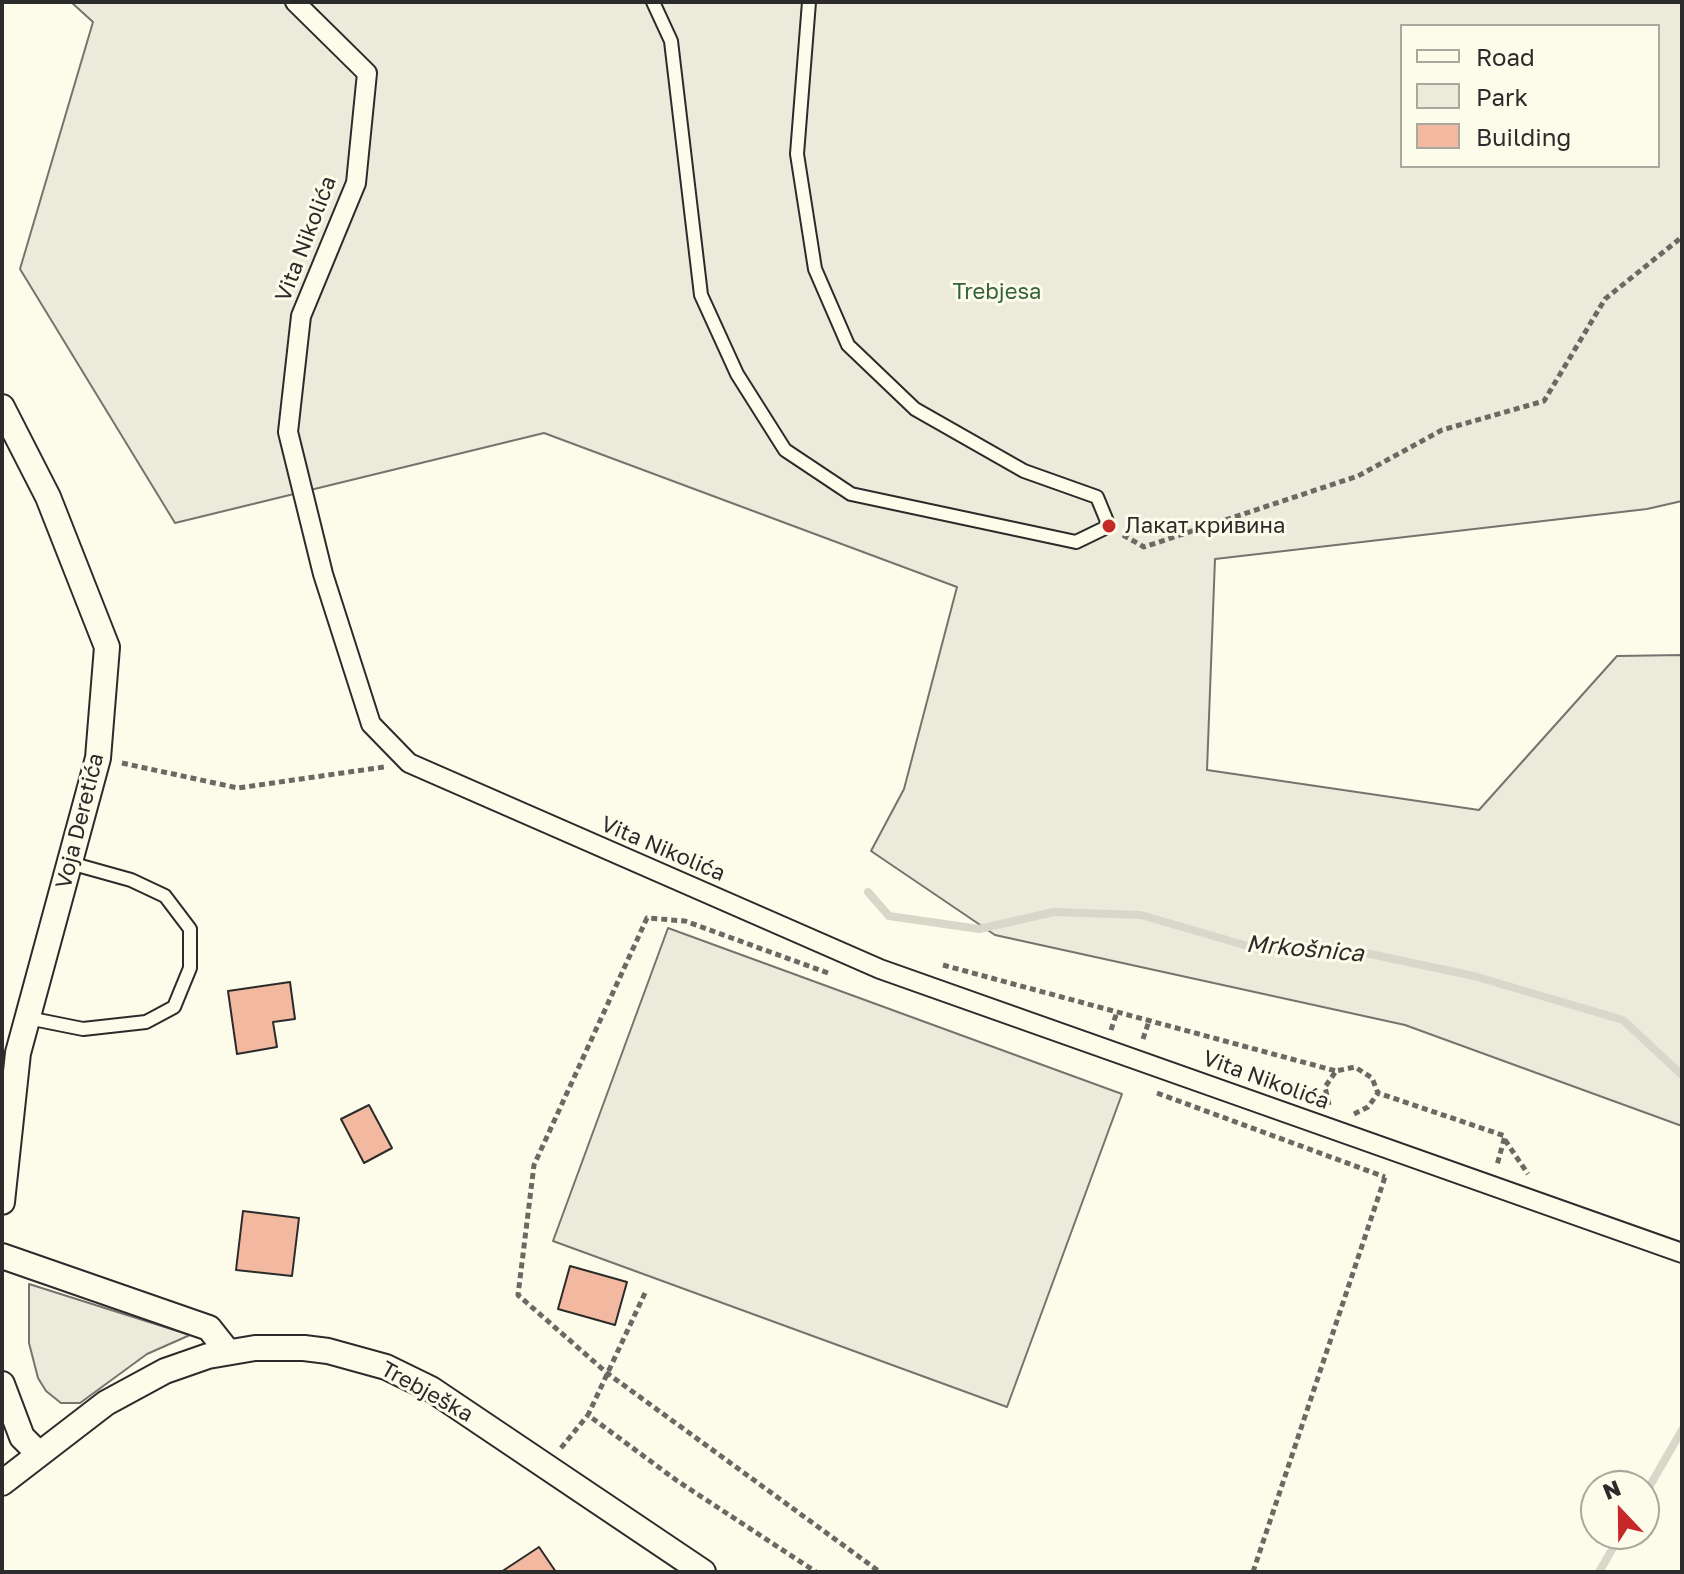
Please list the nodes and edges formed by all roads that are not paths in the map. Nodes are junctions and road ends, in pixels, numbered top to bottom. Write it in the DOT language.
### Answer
graph roads {
  1 [pos="295,2"];
  2 [pos="653,2"];
  3 [pos="809,2"];
  4 [pos="2,407"];
  5 [pos="70,863"];
  6 [pos="28,1018"];
  7 [pos="2,1202"];
  8 [pos="1682,1253"];
  9 [pos="2,1256"];
  10 [pos="228,1352"];
  11 [pos="2,1384"];
  12 [pos="39,1454"];
  13 [pos="2,1483"];
  14 [pos="703,1572"];
  1 -- 8 [label="street, Vita Nikolića"];
  2 -- 3 [label="lane"];
  4 -- 5 [label="street, Voja Deretića"];
  5 -- 6 [label="street, Voja Deretića"];
  5 -- 6 [label="lane"];
  6 -- 7 [label="street, Voja Deretića"];
  9 -- 10 [label="street"];
  10 -- 12 [label="street, Trebješka"];
  10 -- 14 [label="street, Trebješka"];
  11 -- 12 [label="street"];
  12 -- 13 [label="street, Trebješka"];
}
